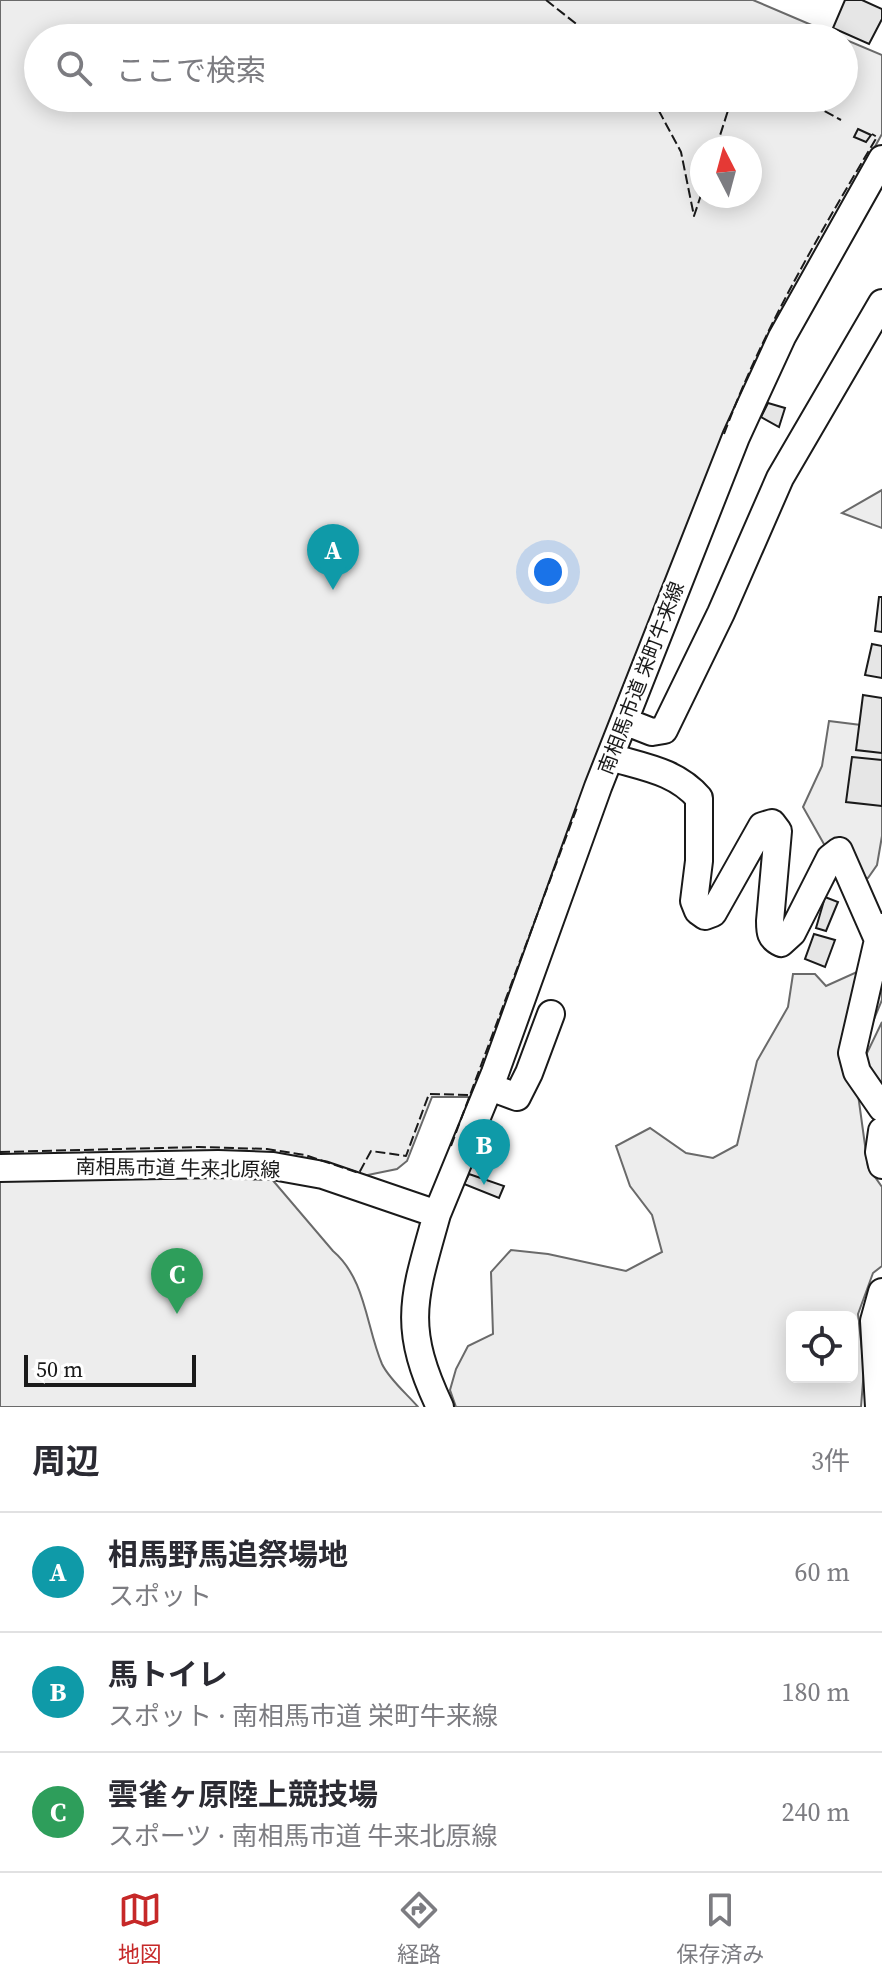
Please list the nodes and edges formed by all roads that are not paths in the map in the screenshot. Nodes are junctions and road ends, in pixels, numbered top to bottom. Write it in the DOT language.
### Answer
graph roads {
  1 [pos="882,159"];
  2 [pos="882,303"];
  3 [pos="624,721"];
  4 [pos="610,757"];
  5 [pos="880,933"];
  6 [pos="551,1014"];
  7 [pos="490,1087"];
  8 [pos="882,1108"];
  9 [pos="882,1131"];
  10 [pos="882,1165"];
  11 [pos="0,1168"];
  12 [pos="437,1214"];
  13 [pos="882,1292"];
  14 [pos="440,1407"];
  15 [pos="879,1407"];
  1 -- 3 [label="street, 南相馬市道 栄町牛来線"];
  2 -- 3 [label="street"];
  3 -- 4 [label="street, 南相馬市道 栄町牛来線"];
  4 -- 5 [label="street"];
  4 -- 7 [label="street, 南相馬市道 栄町牛来線"];
  5 -- 8 [label="street"];
  6 -- 7 [label="street"];
  7 -- 12 [label="street, 南相馬市道 栄町牛来線"];
  9 -- 10 [label="street"];
  11 -- 12 [label="street, 南相馬市道 牛来北原線"];
  12 -- 14 [label="street"];
  13 -- 15 [label="street"];
}
